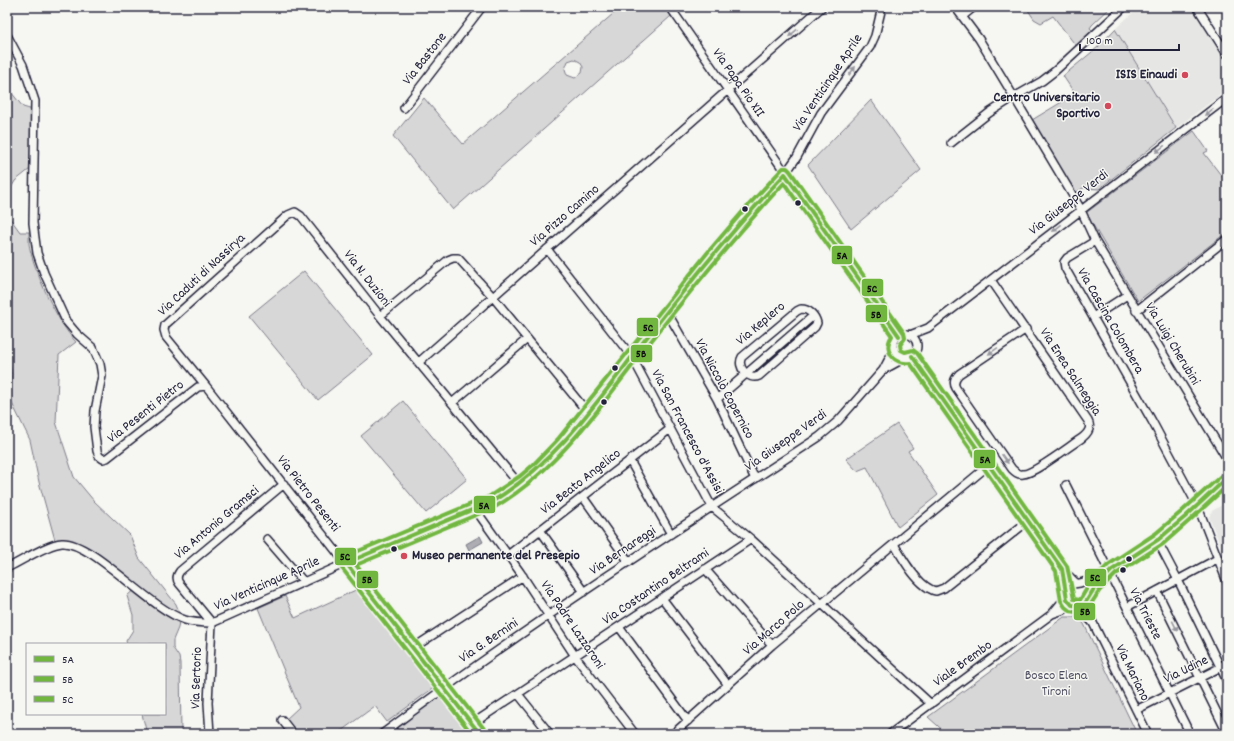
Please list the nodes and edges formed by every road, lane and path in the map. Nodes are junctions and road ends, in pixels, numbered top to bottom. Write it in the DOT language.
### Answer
graph roads {
  1 [pos="482,7"];
  2 [pos="670,7"];
  3 [pos="822,7"];
  4 [pos="882,7"];
  5 [pos="955,7"];
  6 [pos="974,7"];
  7 [pos="1124,7"];
  8 [pos="1197,7"];
  9 [pos="963,16"];
  10 [pos="7,35"];
  11 [pos="1227,54"];
  12 [pos="728,90"];
  13 [pos="1014,97"];
  14 [pos="1227,98"];
  15 [pos="404,108"];
  16 [pos="951,143"];
  17 [pos="785,174"];
  18 [pos="1081,210"];
  19 [pos="295,212"];
  20 [pos="1227,240"];
  21 [pos="1094,241"];
  22 [pos="547,250"];
  23 [pos="991,280"];
  24 [pos="1127,295"];
  25 [pos="492,297"];
  26 [pos="1136,311"];
  27 [pos="667,312"];
  28 [pos="380,316"];
  29 [pos="813,316"];
  30 [pos="1093,317"];
  31 [pos="928,328"];
  32 [pos="1026,329"];
  33 [pos="910,335"];
  34 [pos="899,336"];
  35 [pos="527,339"];
  36 [pos="917,345"];
  37 [pos="894,349"];
  38 [pos="912,356"];
  39 [pos="632,357"];
  40 [pos="905,358"];
  41 [pos="419,362"];
  42 [pos="883,370"];
  43 [pos="746,374"];
  44 [pos="205,386"];
  45 [pos="717,399"];
  46 [pos="452,403"];
  47 [pos="588,413"];
  48 [pos="670,429"];
  49 [pos="1227,459"];
  50 [pos="630,461"];
  51 [pos="990,465"];
  52 [pos="1227,478"];
  53 [pos="756,479"];
  54 [pos="284,484"];
  55 [pos="520,484"];
  56 [pos="1066,485"];
  57 [pos="583,497"];
  58 [pos="712,507"];
  59 [pos="1198,507"];
  60 [pos="475,509"];
  61 [pos="1028,521"];
  62 [pos="540,530"];
  63 [pos="671,534"];
  64 [pos="267,539"];
  65 [pos="751,539"];
  66 [pos="1158,540"];
  67 [pos="894,544"];
  68 [pos="508,555"];
  69 [pos="1217,559"];
  70 [pos="629,562"];
  71 [pos="346,563"];
  72 [pos="8,567"];
  73 [pos="705,569"];
  74 [pos="1062,569"];
  75 [pos="1108,573"];
  76 [pos="523,576"];
  77 [pos="1178,580"];
  78 [pos="304,582"];
  79 [pos="1227,582"];
  80 [pos="1078,583"];
  81 [pos="1157,591"];
  82 [pos="584,592"];
  83 [pos="1066,594"];
  84 [pos="1090,597"];
  85 [pos="662,598"];
  86 [pos="822,603"];
  87 [pos="1075,606"];
  88 [pos="1127,607"];
  89 [pos="1052,614"];
  90 [pos="548,616"];
  91 [pos="212,623"];
  92 [pos="1093,623"];
  93 [pos="619,627"];
  94 [pos="772,645"];
  95 [pos="413,648"];
  96 [pos="575,656"];
  97 [pos="1224,666"];
  98 [pos="1200,678"];
  99 [pos="1227,681"];
  100 [pos="728,685"];
  101 [pos="444,688"];
  102 [pos="1170,693"];
  103 [pos="518,694"];
  104 [pos="931,704"];
  105 [pos="1136,710"];
  106 [pos="282,720"];
  107 [pos="688,721"];
  108 [pos="472,724"];
  109 [pos="1227,733"];
  110 [pos="210,734"];
  111 [pos="292,734"];
  112 [pos="382,734"];
  113 [pos="480,734"];
  114 [pos="550,734"];
  115 [pos="635,734"];
  116 [pos="673,734"];
  117 [pos="890,734"];
  118 [pos="1148,734"];
  119 [pos="1190,734"];
  1 -- 15 [label="street, Via Bastone"];
  2 -- 12 [label="street, Via Papa Pio XII"];
  3 -- 12 [label="street, Via Pizzo Camino, one-way"];
  17 -- 4 [label="street, Via Venticinque Aprile, one-way"];
  5 -- 9 [label="street"];
  6 -- 9 [label="street"];
  7 -- 13 [label="street"];
  8 -- 11 [label="street"];
  9 -- 13 [label="street"];
  10 -- 44 [label="street, Via Pesenti Pietro"];
  12 -- 17 [label="street, Via Papa Pio XII"];
  12 -- 22 [label="street, Via Pizzo Camino"];
  13 -- 16 [label="street"];
  13 -- 18 [label="street"];
  14 -- 18 [label="street, Via Giuseppe Verdi, one-way"];
  17 -- 27 [label="street, Via Venticinque Aprile"];
  17 -- 34 [label="street, Via Papa Pio XII"];
  18 -- 21 [label="street"];
  18 -- 23 [label="street, Via Giuseppe Verdi, one-way"];
  19 -- 28 [label="street, Via N. Duzioni"];
  19 -- 44 [label="street, Via Caduti di Nassirya"];
  20 -- 26 [label="street"];
  21 -- 24 [label="street, Via Luigi Cherubini"];
  21 -- 30 [label="street, Via Cascina Colombera"];
  22 -- 25 [label="street, Via Pizzo Camino"];
  22 -- 39 [label="street, Via San Francesco d'Assisi"];
  23 -- 31 [label="street, Via Giuseppe Verdi"];
  23 -- 32 [label="street, Via Enea Salmeggia"];
  24 -- 26 [label="street, Via Luigi Cherubini"];
  24 -- 30 [label="street"];
  25 -- 28 [label="street"];
  25 -- 35 [label="street"];
  25 -- 41 [label="street, Via Pizzo Camino"];
  26 -- 49 [label="street, Via Luigi Cherubini"];
  27 -- 39 [label="street, Via Venticinque Aprile"];
  27 -- 45 [label="street, Via Niccolò Copernico"];
  28 -- 41 [label="street, Via N. Duzioni"];
  29 -- 43 [label="street, Via Keplero"];
  29 -- 43 [label="street"];
  29 -- 43 [label="street, Via Keplero"];
  30 -- 59 [label="street, Via Cascina Colombera"];
  31 -- 33 [label="street, Via Giuseppe Verdi"];
  31 -- 36 [label="street, Via Giuseppe Verdi"];
  32 -- 32 [label="street, Via Enea Salmeggia, one-way"];
  33 -- 34 [label="street"];
  33 -- 36 [label="street"];
  34 -- 37 [label="street"];
  35 -- 46 [label="street"];
  35 -- 47 [label="street"];
  36 -- 38 [label="street"];
  37 -- 40 [label="street"];
  37 -- 42 [label="street, Via Giuseppe Verdi"];
  38 -- 40 [label="street"];
  38 -- 51 [label="street"];
  39 -- 47 [label="street, Via Venticinque Aprile"];
  39 -- 48 [label="street, Via San Francesco d'Assisi"];
  40 -- 42 [label="street, Via Giuseppe Verdi"];
  41 -- 46 [label="street, Via N. Duzioni"];
  42 -- 53 [label="street, Via Giuseppe Verdi"];
  43 -- 45 [label="street, Via Keplero"];
  44 -- 54 [label="street, Via Pietro Pesenti"];
  45 -- 53 [label="street, Via Niccolò Copernico"];
  46 -- 55 [label="street, Via N. Duzioni"];
  47 -- 55 [label="street, Via Venticinque Aprile"];
  48 -- 50 [label="street, Via Beato Angelico"];
  48 -- 58 [label="street, Via San Francesco d'Assisi"];
  50 -- 57 [label="street, Via Beato Angelico"];
  50 -- 63 [label="street"];
  51 -- 61 [label="street"];
  51 -- 67 [label="street, Via Marco Polo"];
  52 -- 59 [label="street"];
  53 -- 58 [label="street, Via Giuseppe Verdi"];
  54 -- 71 [label="street, Via Pietro Pesenti"];
  54 -- 91 [label="street, Via Antonio Gramsci"];
  55 -- 60 [label="street, Via Venticinque Aprile"];
  56 -- 75 [label="street, Via Trieste"];
  57 -- 62 [label="street, Via Beato Angelico"];
  57 -- 70 [label="street"];
  58 -- 63 [label="street, Via Bernareggi"];
  58 -- 65 [label="street, Via San Francesco d'Assisi"];
  59 -- 66 [label="street"];
  59 -- 69 [label="street, Via Cascina Colombera"];
  60 -- 68 [label="street, Via Padre Lazzaroni"];
  60 -- 71 [label="street, Via Venticinque Aprile"];
  61 -- 67 [label="street"];
  61 -- 74 [label="street"];
  62 -- 68 [label="street, Via Beato Angelico"];
  62 -- 82 [label="street"];
  63 -- 70 [label="street, Via Bernareggi"];
  64 -- 78 [label="street"];
  65 -- 73 [label="street, Via Costantino Beltrami"];
  65 -- 86 [label="street, Via San Francesco d'Assisi"];
  66 -- 75 [label="street"];
  66 -- 77 [label="street"];
  67 -- 86 [label="street, Via Marco Polo"];
  68 -- 76 [label="street, Via Padre Lazzaroni"];
  69 -- 77 [label="street"];
  69 -- 79 [label="street, Via Cascina Colombera"];
  70 -- 82 [label="street, Via Bernareggi"];
  71 -- 78 [label="street, Via Venticinque Aprile"];
  71 -- 95 [label="street, Via Pietro Pesenti"];
  72 -- 91 [label="street, Via Venticinque Aprile"];
  73 -- 85 [label="street, Via Costantino Beltrami"];
  73 -- 94 [label="street"];
  74 -- 80 [label="street"];
  74 -- 83 [label="street"];
  75 -- 80 [label="street"];
  75 -- 84 [label="street"];
  75 -- 88 [label="street, Via Trieste"];
  76 -- 90 [label="street, Via Padre Lazzaroni"];
  76 -- 95 [label="street"];
  77 -- 81 [label="street"];
  77 -- 97 [label="street"];
  78 -- 91 [label="street, Via Venticinque Aprile"];
  80 -- 83 [label="street"];
  80 -- 84 [label="street"];
  81 -- 88 [label="street"];
  81 -- 98 [label="street, Via Trieste, one-way"];
  82 -- 90 [label="street, Via Bernareggi"];
  83 -- 87 [label="street"];
  83 -- 89 [label="street, Viale Brembo"];
  84 -- 87 [label="street"];
  84 -- 92 [label="street, Via Mariano"];
  85 -- 93 [label="street, Via Costantino Beltrami"];
  85 -- 100 [label="street"];
  86 -- 94 [label="street, Via Marco Polo"];
  86 -- 104 [label="street, Via San Francesco d'Assisi"];
  87 -- 89 [label="street, Viale Brembo"];
  87 -- 92 [label="street, Via Mariano"];
  88 -- 102 [label="street, Via Trieste"];
  89 -- 104 [label="street, Viale Brembo"];
  90 -- 96 [label="street, Via Padre Lazzaroni"];
  90 -- 101 [label="street, Via G. Bernini"];
  91 -- 110 [label="street, Via Sertorio"];
  92 -- 105 [label="street, Via Mariano"];
  93 -- 96 [label="street, Via Costantino Beltrami"];
  93 -- 107 [label="street"];
  94 -- 100 [label="street, Via Marco Polo"];
  95 -- 101 [label="street, Via Pietro Pesenti"];
  96 -- 103 [label="street, Via Costantino Beltrami"];
  96 -- 115 [label="street, Via Padre Lazzaroni"];
  97 -- 98 [label="street, Via Udine"];
  97 -- 99 [label="street"];
  98 -- 102 [label="street, Via Udine"];
  98 -- 109 [label="street, Via Trieste"];
  100 -- 107 [label="street, Via Marco Polo"];
  101 -- 108 [label="street, Via Pietro Pesenti"];
  101 -- 112 [label="street, Via G. Bernini"];
  102 -- 105 [label="street, Via Udine"];
  102 -- 119 [label="street, Via Trieste"];
  103 -- 108 [label="street, Via Costantino Beltrami"];
  103 -- 114 [label="street"];
  104 -- 117 [label="street, Viale Brembo"];
  105 -- 118 [label="street, Via Mariano"];
  106 -- 111 [label="street"];
  107 -- 116 [label="street, Via Marco Polo"];
  108 -- 113 [label="street, Via Pietro Pesenti"];
}
